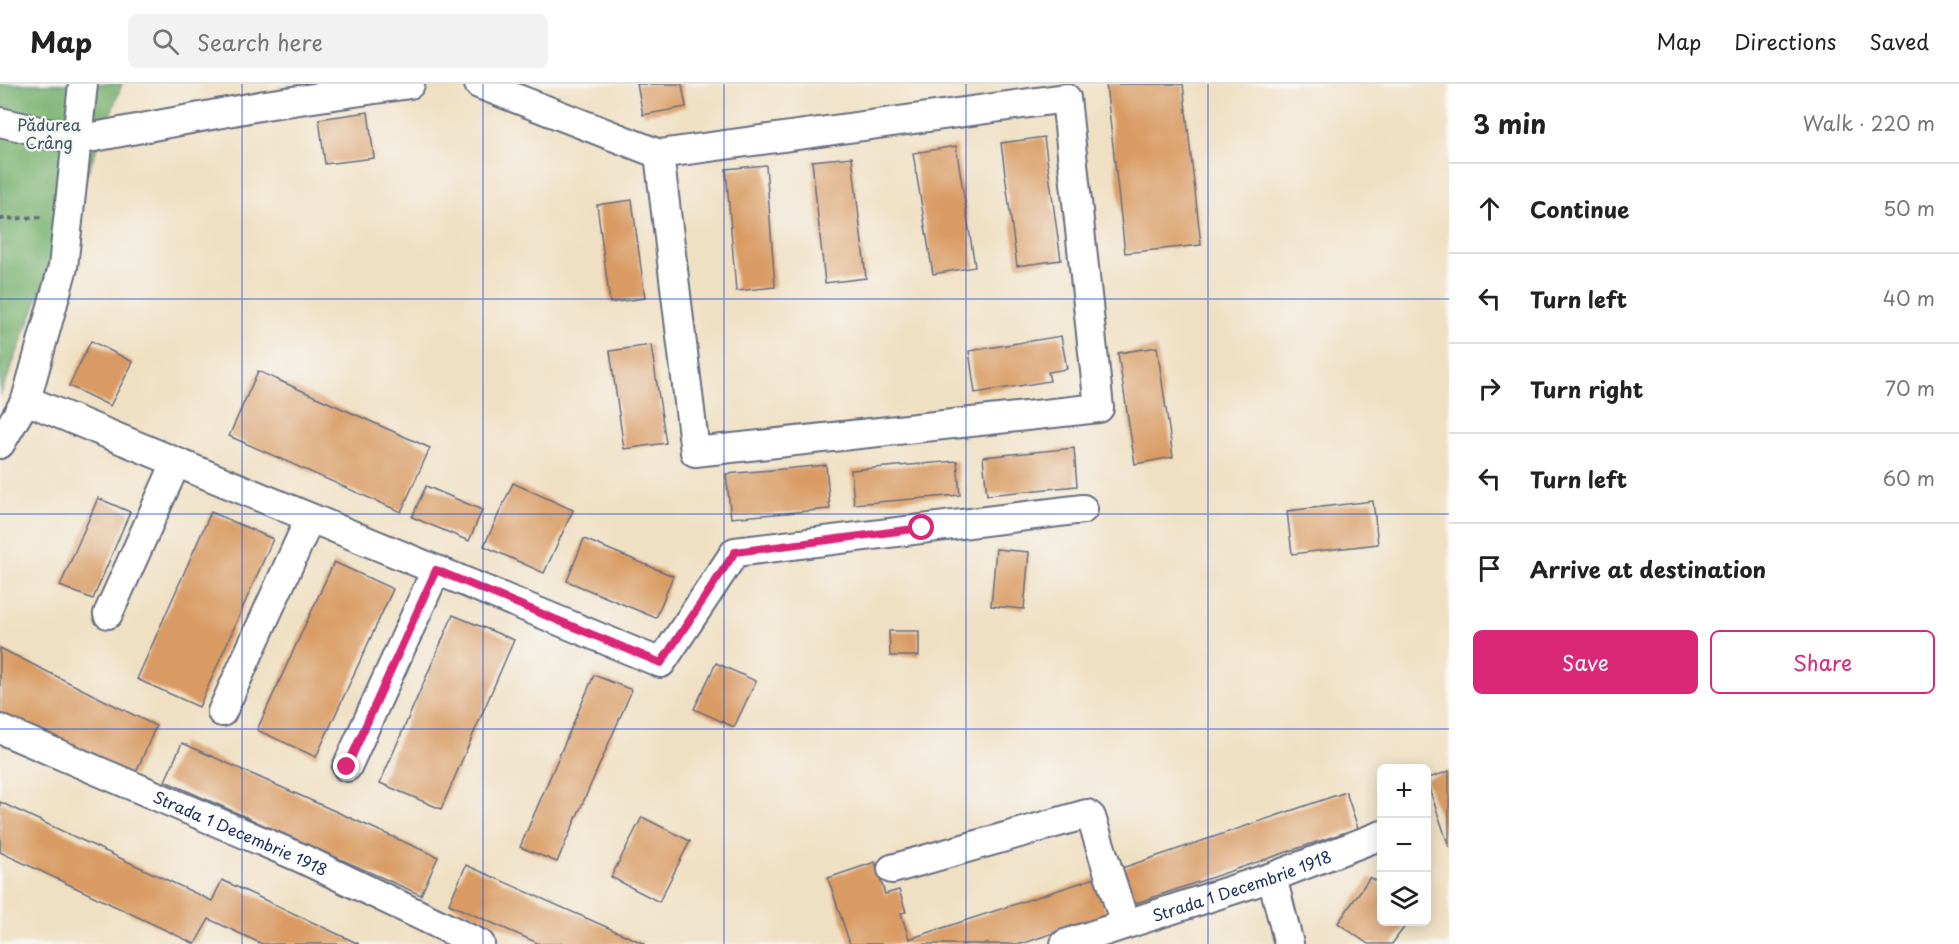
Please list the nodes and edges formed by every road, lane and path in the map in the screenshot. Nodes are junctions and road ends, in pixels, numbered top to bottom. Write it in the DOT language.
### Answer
graph roads {
  1 [pos="83,84"];
  2 [pos="410,84"];
  3 [pos="479,84"];
  4 [pos="1065,91"];
  5 [pos="0,122"];
  6 [pos="78,140"];
  7 [pos="659,154"];
  8 [pos="69,216"];
  9 [pos="0,219"];
  10 [pos="26,400"];
  11 [pos="0,444"];
  12 [pos="176,463"];
  13 [pos="1083,509"];
  14 [pos="310,518"];
  15 [pos="436,570"];
  16 [pos="108,614"];
  17 [pos="222,712"];
  18 [pos="0,729"];
  19 [pos="347,767"];
  20 [pos="1377,837"];
  21 [pos="892,869"];
  22 [pos="1272,877"];
  23 [pos="1125,924"];
  24 [pos="480,944"];
  25 [pos="1065,944"];
  26 [pos="1288,944"];
  1 -- 6 [label="street"];
  2 -- 6 [label="street"];
  3 -- 7 [label="street"];
  4 -- 7 [label="street"];
  4 -- 7 [label="street"];
  5 -- 6 [label="street"];
  6 -- 8 [label="street"];
  8 -- 9 [label="path"];
  8 -- 10 [label="street"];
  10 -- 11 [label="street"];
  10 -- 12 [label="street"];
  12 -- 14 [label="street"];
  12 -- 16 [label="street"];
  13 -- 15 [label="street"];
  14 -- 15 [label="street"];
  14 -- 17 [label="street"];
  15 -- 19 [label="street"];
  18 -- 24 [label="street, Strada 1 Decembrie 1918"];
  20 -- 22 [label="street, Strada 1 Decembrie 1918"];
  21 -- 23 [label="street"];
  22 -- 23 [label="street, Strada 1 Decembrie 1918"];
  22 -- 26 [label="street"];
  23 -- 25 [label="street, Strada 1 Decembrie 1918"];
}
